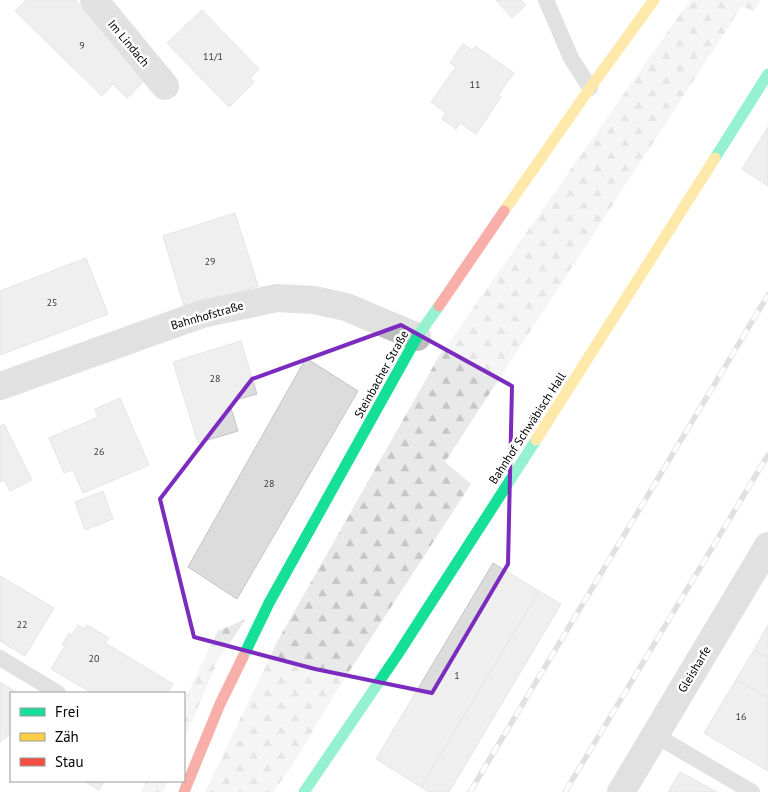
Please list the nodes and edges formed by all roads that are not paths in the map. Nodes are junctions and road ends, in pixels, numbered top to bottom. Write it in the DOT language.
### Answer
graph roads {
  1 [pos="94,0"];
  2 [pos="546,0"];
  3 [pos="654,0"];
  4 [pos="768,74"];
  5 [pos="165,86"];
  6 [pos="590,88"];
  7 [pos="417,337"];
  8 [pos="0,386"];
  9 [pos="768,546"];
  10 [pos="0,658"];
  11 [pos="56,692"];
  12 [pos="655,735"];
  13 [pos="184,792"];
  14 [pos="304,792"];
  15 [pos="621,792"];
  16 [pos="752,792"];
  1 -- 5 [label="street, Im Lindach"];
  2 -- 6 [label="lane"];
  3 -- 6 [label="street, Steinbacher Straße"];
  4 -- 14 [label="street, Bahnhof Schwäbisch Hall"];
  6 -- 7 [label="street, Steinbacher Straße"];
  7 -- 8 [label="street, Bahnhofstraße"];
  7 -- 13 [label="street, Steinbacher Straße"];
  9 -- 12 [label="street, Gleisharfe"];
  10 -- 11 [label="lane"];
  12 -- 15 [label="street, Gleisharfe"];
  12 -- 16 [label="lane"];
}
